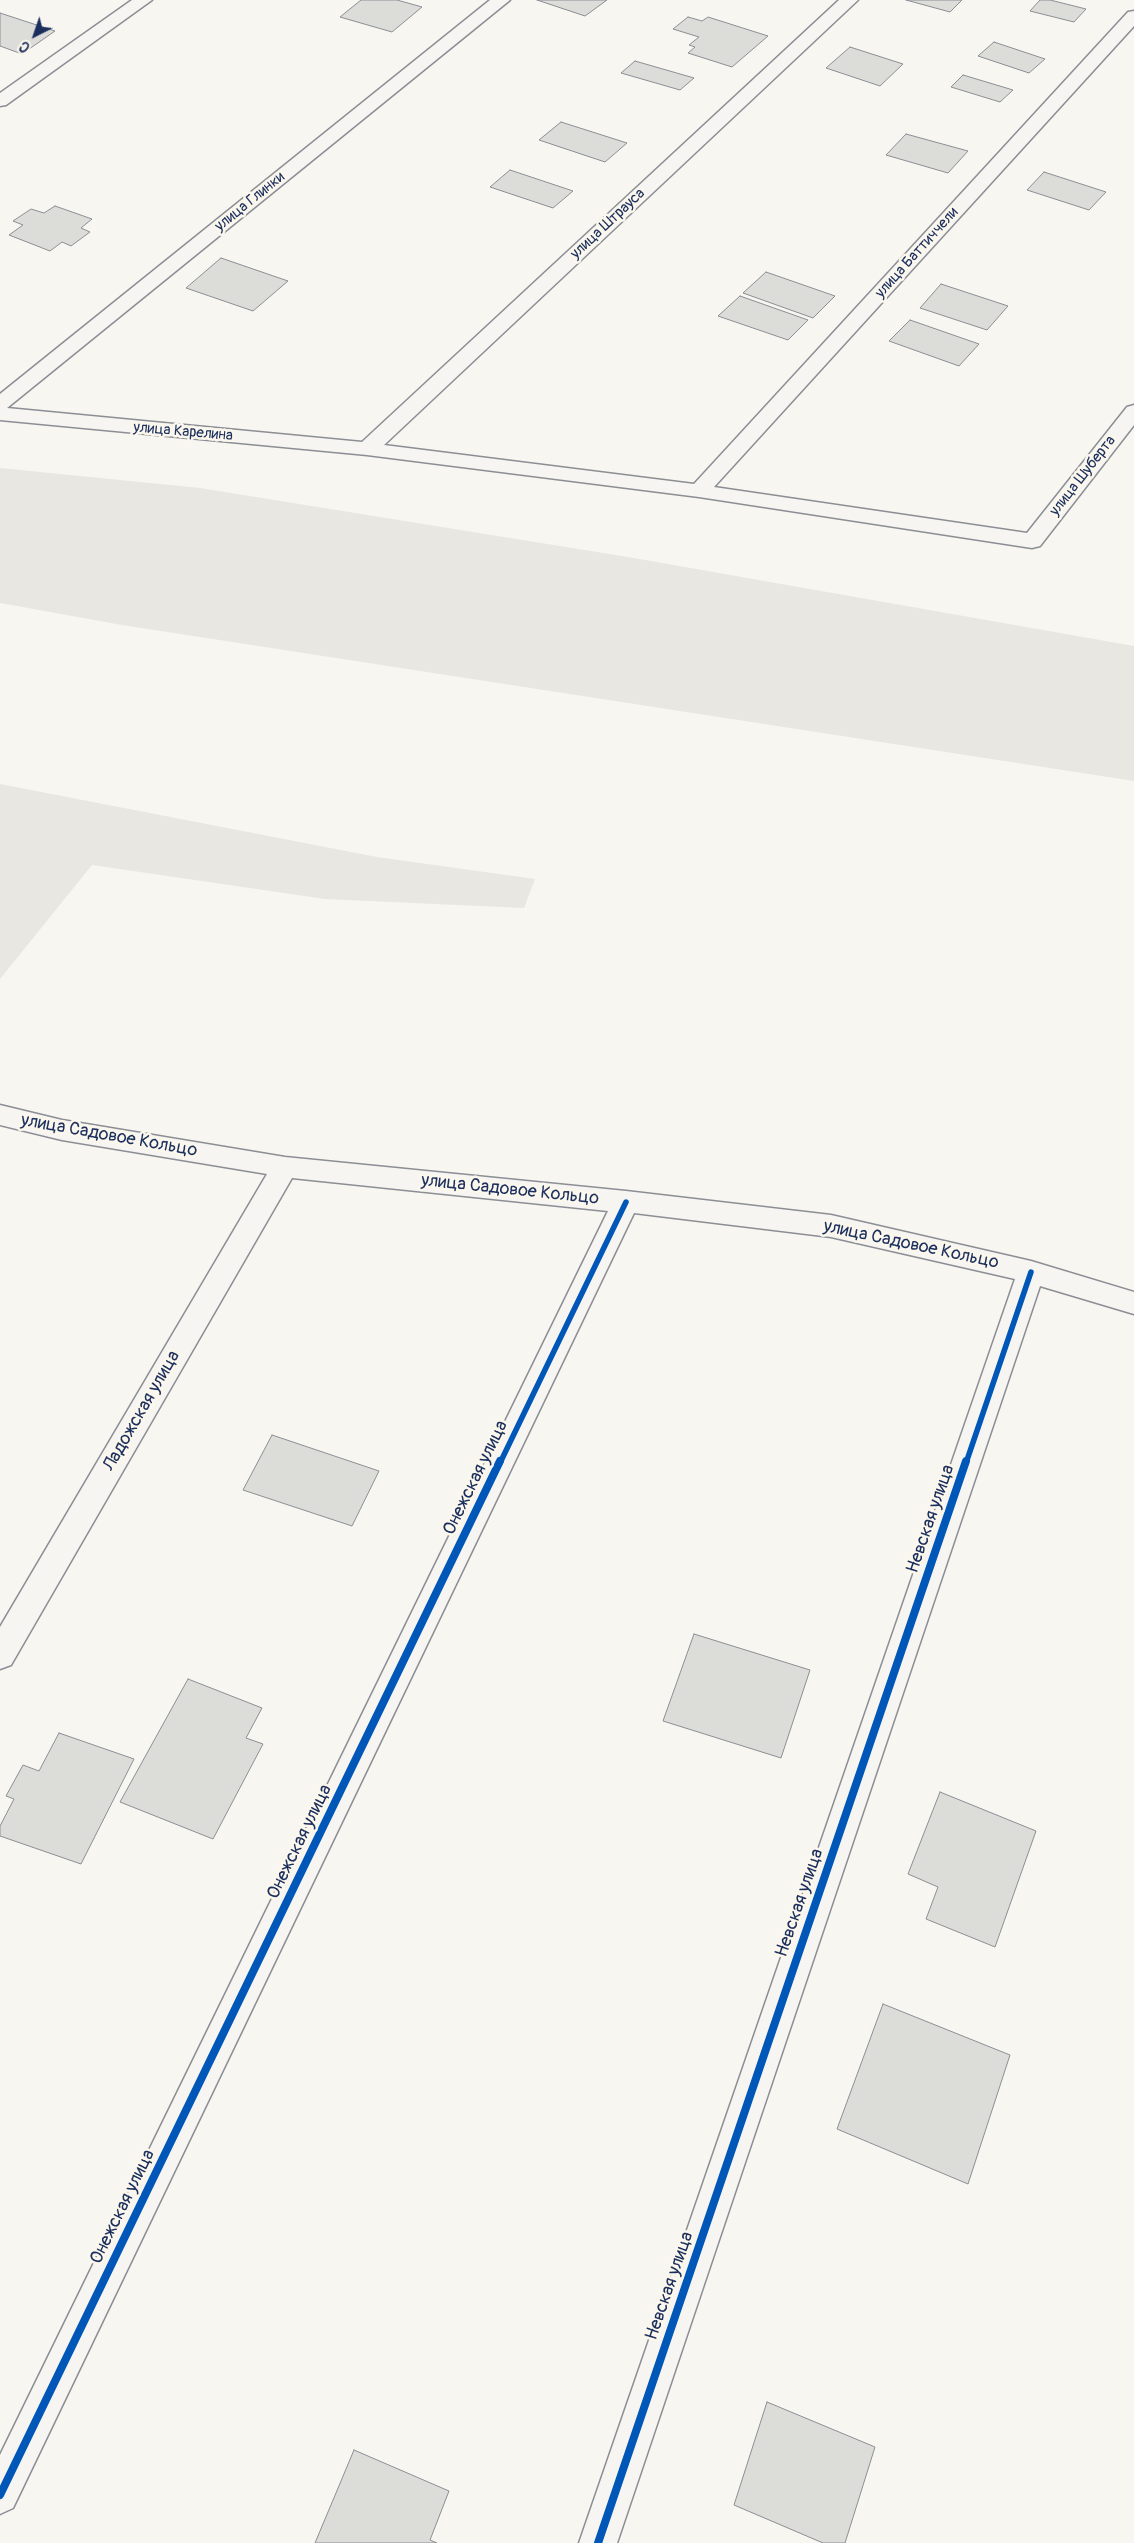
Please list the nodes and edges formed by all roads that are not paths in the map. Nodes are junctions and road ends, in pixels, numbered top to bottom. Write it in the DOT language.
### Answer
graph roads {
  1 [pos="143,0"];
  2 [pos="500,0"];
  3 [pos="849,0"];
  4 [pos="1134,16"];
  5 [pos="0,101"];
  6 [pos="0,404"];
  7 [pos="1134,411"];
  8 [pos="0,414"];
  9 [pos="367,449"];
  10 [pos="699,491"];
  11 [pos="1032,541"];
  12 [pos="0,1115"];
  13 [pos="285,1167"];
  14 [pos="626,1202"];
  15 [pos="1030,1272"];
  16 [pos="1134,1303"];
  17 [pos="0,1655"];
  18 [pos="0,2495"];
  19 [pos="598,2543"];
  1 -- 5 [label="street"];
  2 -- 6 [label="street, улица Глинки"];
  3 -- 9 [label="street, улица Штрауса"];
  4 -- 10 [label="street, улица Баттиччели"];
  7 -- 11 [label="street, улица Шуберта"];
  8 -- 9 [label="street, улица Карелина"];
  9 -- 10 [label="street, улица Карелина"];
  10 -- 11 [label="street, улица Карелина"];
  12 -- 13 [label="street, улица Садовое Кольцо"];
  13 -- 14 [label="street, улица Садовое Кольцо"];
  13 -- 17 [label="street, Ладожская улица"];
  14 -- 15 [label="street, улица Садовое Кольцо"];
  14 -- 18 [label="street, Онежская улица"];
  15 -- 16 [label="street, улица Садовое Кольцо"];
  15 -- 19 [label="street, Невская улица"];
}
